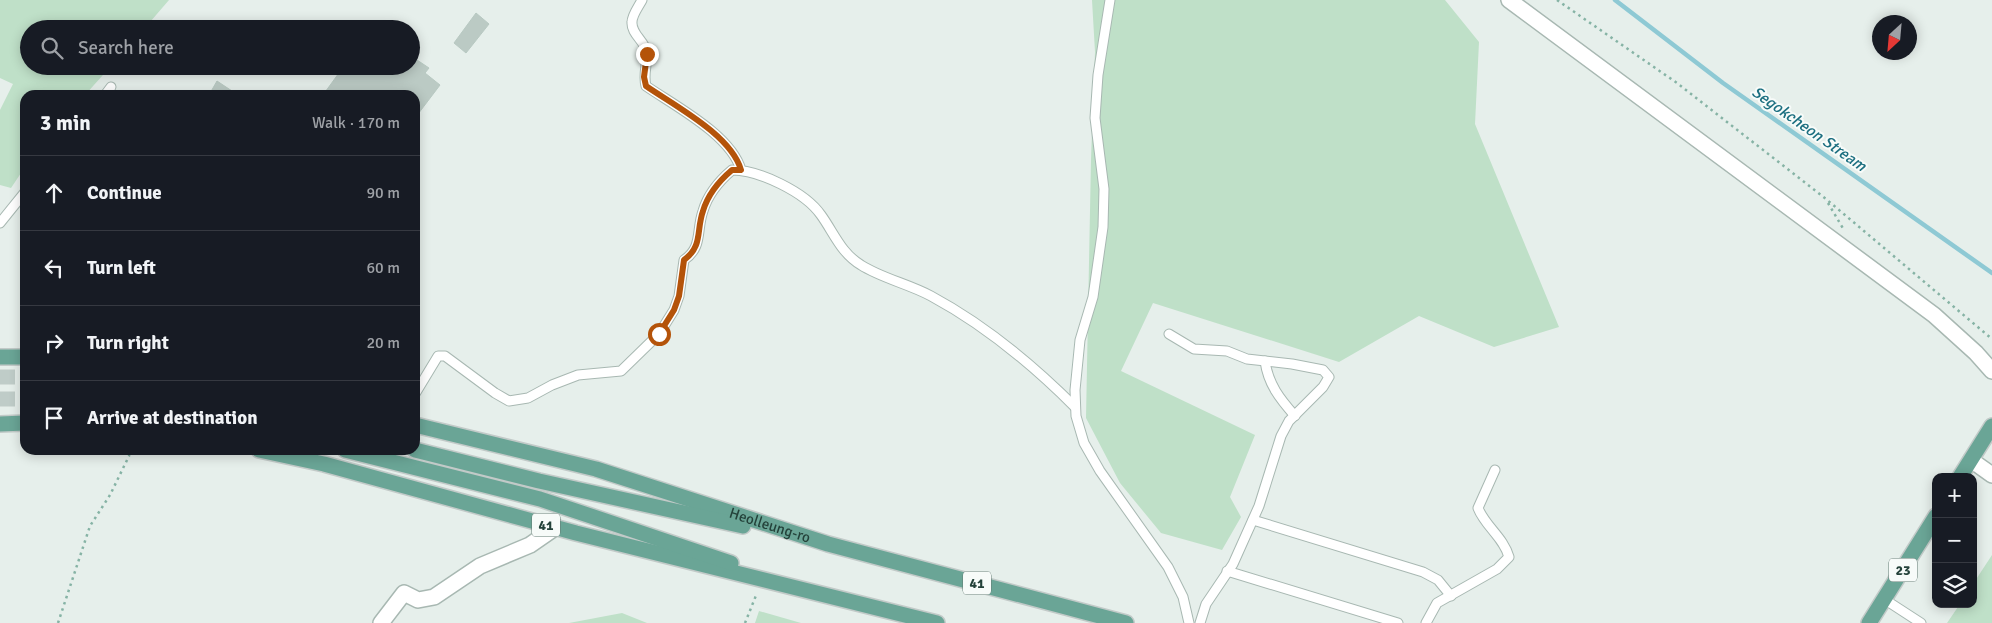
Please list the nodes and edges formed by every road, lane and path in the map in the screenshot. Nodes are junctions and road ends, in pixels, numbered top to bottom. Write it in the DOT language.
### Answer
graph roads {
  1 [pos="642,0"];
  2 [pos="1110,0"];
  3 [pos="1509,0"];
  4 [pos="1556,0"];
  5 [pos="741,170"];
  6 [pos="20,198"];
  7 [pos="0,223"];
  8 [pos="1169,334"];
  9 [pos="1992,340"];
  10 [pos="0,357"];
  11 [pos="20,357"];
  12 [pos="1265,361"];
  13 [pos="1992,371"];
  14 [pos="420,386"];
  15 [pos="1075,407"];
  16 [pos="1295,416"];
  17 [pos="20,423"];
  18 [pos="0,424"];
  19 [pos="1992,426"];
  20 [pos="420,427"];
  21 [pos="420,451"];
  22 [pos="129,455"];
  23 [pos="283,455"];
  24 [pos="365,455"];
  25 [pos="1971,460"];
  26 [pos="1495,470"];
  27 [pos="1963,473"];
  28 [pos="1992,475"];
  29 [pos="1935,518"];
  30 [pos="1253,520"];
  31 [pos="556,527"];
  32 [pos="828,544"];
  33 [pos="1227,571"];
  34 [pos="762,580"];
  35 [pos="832,596"];
  36 [pos="1451,596"];
  37 [pos="1884,599"];
  38 [pos="58,623"];
  39 [pos="380,623"];
  40 [pos="745,623"];
  41 [pos="937,623"];
  42 [pos="1126,623"];
  43 [pos="1189,623"];
  44 [pos="1200,623"];
  45 [pos="1398,623"];
  46 [pos="1426,623"];
  47 [pos="1869,623"];
  48 [pos="1921,623"];
  1 -- 5 [label="lane"];
  2 -- 15 [label="lane"];
  3 -- 13 [label="street"];
  4 -- 9 [label="path"];
  5 -- 14 [label="lane"];
  5 -- 15 [label="lane"];
  6 -- 7 [label="lane"];
  8 -- 12 [label="lane"];
  10 -- 11 [label="main road"];
  12 -- 16 [label="lane"];
  12 -- 16 [label="lane"];
  15 -- 43 [label="lane"];
  16 -- 30 [label="lane"];
  17 -- 18 [label="main road"];
  19 -- 25 [label="main road"];
  20 -- 32 [label="main road, Heolleung-ro / 41"];
  21 -- 32 [label="main road"];
  22 -- 38 [label="path"];
  23 -- 31 [label="main road, 41"];
  24 -- 35 [label="main road"];
  25 -- 27 [label="main road"];
  25 -- 28 [label="street"];
  26 -- 36 [label="lane"];
  29 -- 37 [label="main road, 23"];
  30 -- 33 [label="lane"];
  30 -- 36 [label="lane"];
  31 -- 34 [label="main road, 41"];
  31 -- 39 [label="street"];
  32 -- 42 [label="main road, Heolleung-ro / 41"];
  33 -- 44 [label="lane"];
  33 -- 45 [label="lane"];
  34 -- 35 [label="main road, 41"];
  34 -- 40 [label="path"];
  35 -- 41 [label="main road, 41"];
  36 -- 46 [label="lane"];
  37 -- 47 [label="main road, 23"];
  37 -- 48 [label="lane"];
}
